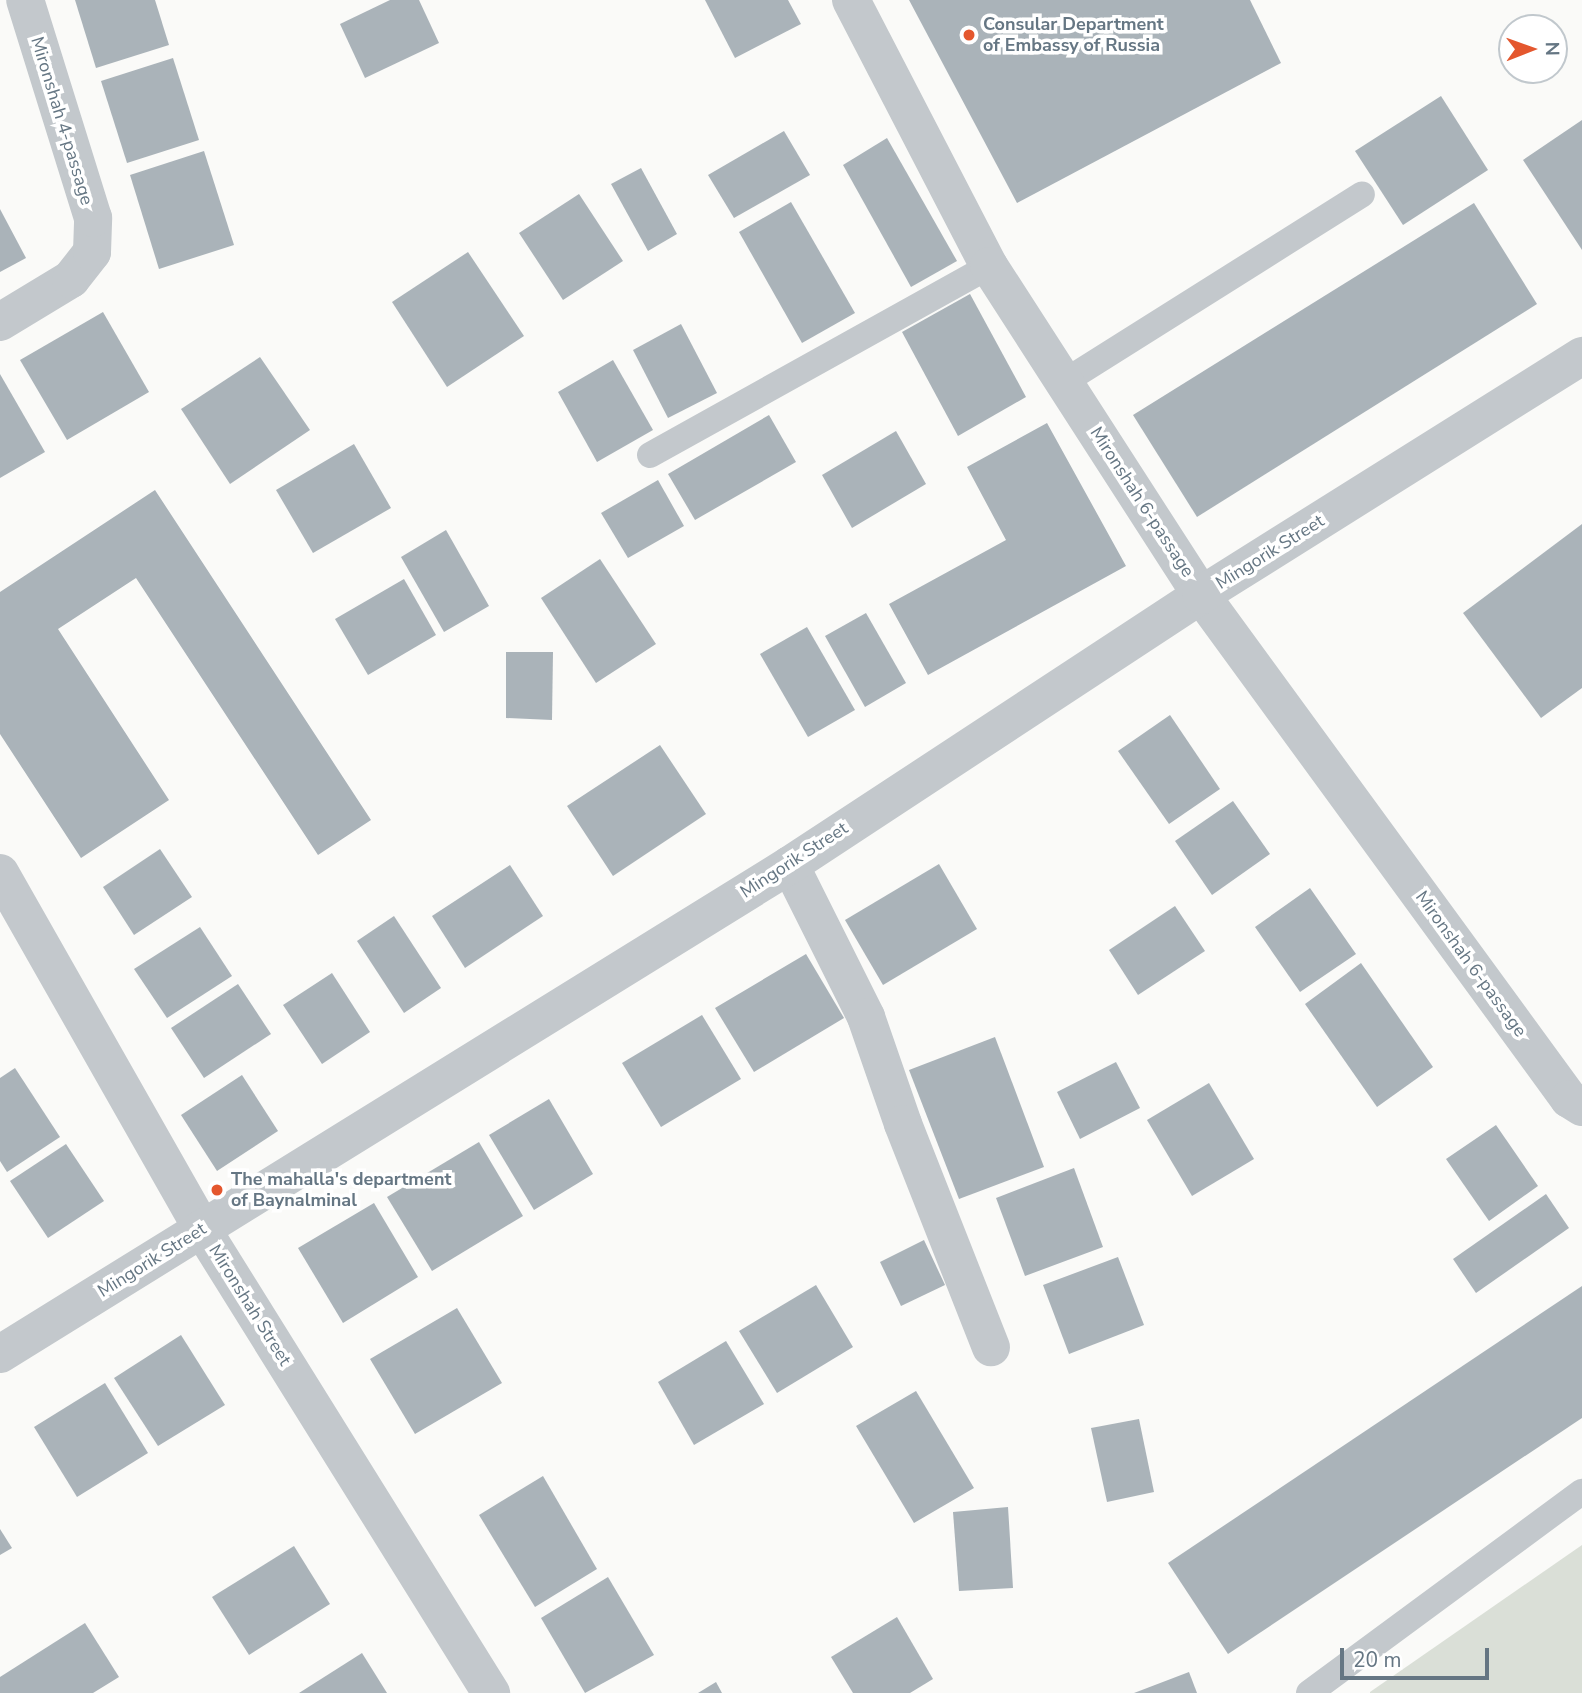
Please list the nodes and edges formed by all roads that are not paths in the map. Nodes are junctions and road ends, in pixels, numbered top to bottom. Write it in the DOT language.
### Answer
graph roads {
  1 [pos="25,0"];
  2 [pos="851,0"];
  3 [pos="1362,194"];
  4 [pos="989,266"];
  5 [pos="0,322"];
  6 [pos="1582,356"];
  7 [pos="1064,382"];
  8 [pos="650,455"];
  9 [pos="1201,595"];
  10 [pos="790,865"];
  11 [pos="0,873"];
  12 [pos="1582,1107"];
  13 [pos="202,1229"];
  14 [pos="991,1347"];
  15 [pos="0,1354"];
  16 [pos="1582,1492"];
  17 [pos="491,1693"];
  18 [pos="1309,1693"];
  1 -- 5 [label="street, Mironshah 4-passage"];
  2 -- 4 [label="street, Mironshah 6-passage"];
  3 -- 7 [label="lane"];
  4 -- 7 [label="street, Mironshah 6-passage"];
  4 -- 8 [label="lane"];
  6 -- 9 [label="street, Mingorik Street"];
  7 -- 9 [label="street, Mironshah 6-passage"];
  9 -- 10 [label="street, Mingorik Street"];
  9 -- 12 [label="street, Mironshah 6-passage"];
  10 -- 13 [label="street, Mingorik Street"];
  10 -- 14 [label="street"];
  11 -- 13 [label="street, Mironshah Street"];
  13 -- 15 [label="street, Mingorik Street"];
  13 -- 17 [label="street, Mironshah Street"];
  16 -- 18 [label="lane"];
}
